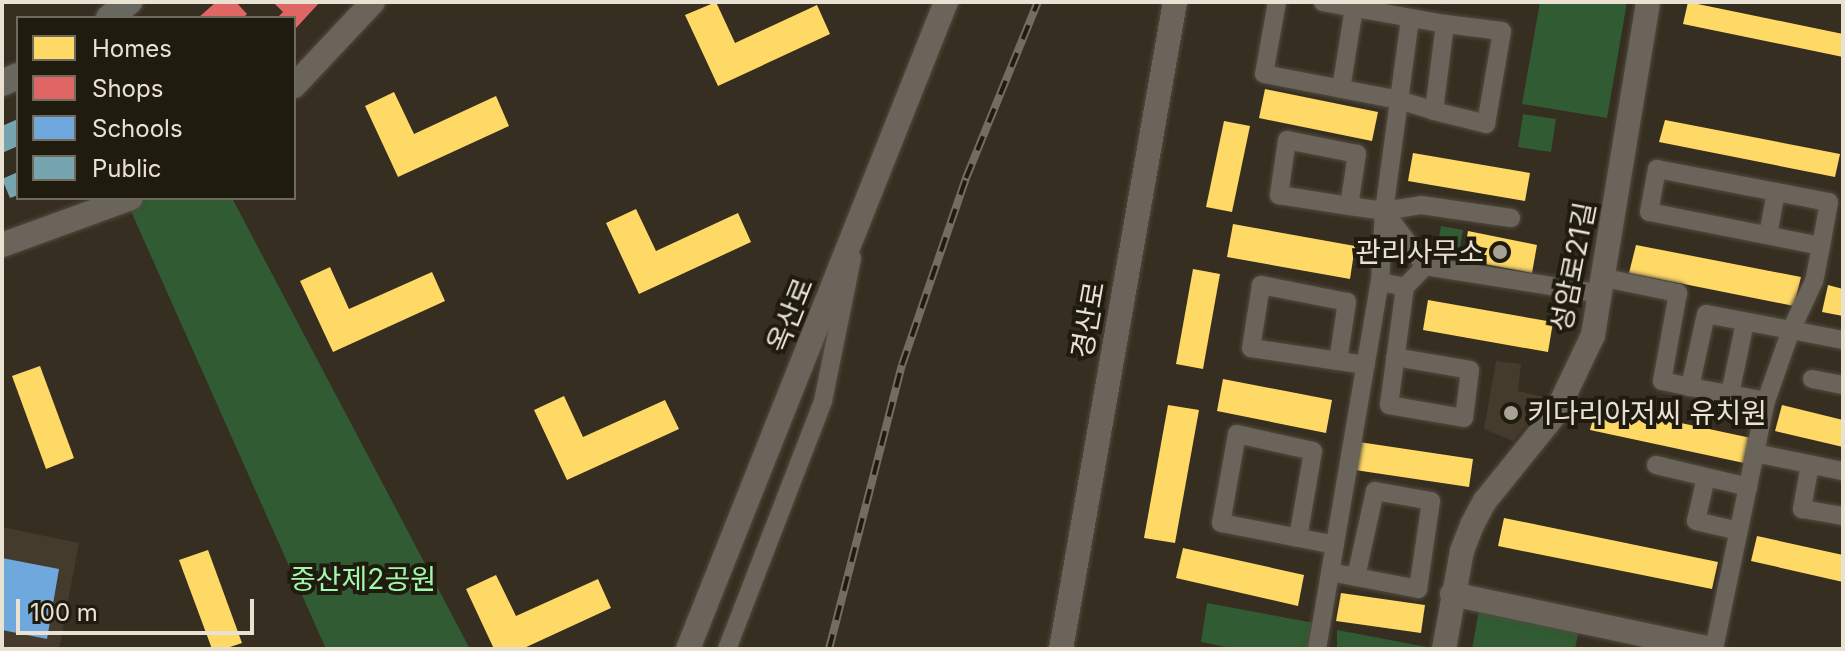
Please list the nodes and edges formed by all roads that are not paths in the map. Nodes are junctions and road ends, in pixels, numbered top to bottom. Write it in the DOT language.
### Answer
graph roads {
  1 [pos="129,2"];
  2 [pos="373,2"];
  3 [pos="946,2"];
  4 [pos="1175,2"];
  5 [pos="1277,2"];
  6 [pos="1323,2"];
  7 [pos="1648,2"];
  8 [pos="1354,8"];
  9 [pos="112,16"];
  10 [pos="1410,19"];
  11 [pos="1445,24"];
  12 [pos="296,84"];
  13 [pos="1341,89"];
  14 [pos="1399,100"];
  15 [pos="1434,111"];
  16 [pos="1776,192"];
  17 [pos="126,200"];
  18 [pos="1349,206"];
  19 [pos="1384,211"];
  20 [pos="861,216"];
  21 [pos="1511,218"];
  22 [pos="1768,235"];
  23 [pos="2,245"];
  24 [pos="1821,246"];
  25 [pos="1425,266"];
  26 [pos="1380,282"];
  27 [pos="1603,286"];
  28 [pos="1405,287"];
  29 [pos="1745,322"];
  30 [pos="1791,330"];
  31 [pos="1843,340"];
  32 [pos="1395,357"];
  33 [pos="1338,361"];
  34 [pos="1366,365"];
  35 [pos="1812,379"];
  36 [pos="1843,385"];
  37 [pos="1690,387"];
  38 [pos="1730,394"];
  39 [pos="1766,401"];
  40 [pos="1755,453"];
  41 [pos="1810,464"];
  42 [pos="1656,465"];
  43 [pos="1843,471"];
  44 [pos="1706,477"];
  45 [pos="1748,487"];
  46 [pos="746,504"];
  47 [pos="1843,516"];
  48 [pos="778,518"];
  49 [pos="1739,531"];
  50 [pos="1298,538"];
  51 [pos="1335,545"];
  52 [pos="1330,572"];
  53 [pos="1356,577"];
  54 [pos="1452,594"];
  55 [pos="688,649"];
  56 [pos="727,649"];
  57 [pos="1061,649"];
  58 [pos="1317,649"];
  59 [pos="1444,649"];
  60 [pos="1712,649"];
  1 -- 9 [label="main road"];
  2 -- 12 [label="street"];
  3 -- 20 [label="street, 옥산로"];
  4 -- 57 [label="street, 경산로"];
  5 -- 13 [label="street"];
  6 -- 8 [label="street"];
  7 -- 27 [label="street, 성암로21길"];
  8 -- 10 [label="street"];
  8 -- 13 [label="street"];
  10 -- 11 [label="street"];
  10 -- 14 [label="street"];
  11 -- 15 [label="street"];
  11 -- 15 [label="street"];
  13 -- 14 [label="street"];
  14 -- 15 [label="street"];
  14 -- 19 [label="street"];
  16 -- 22 [label="street"];
  16 -- 22 [label="street"];
  16 -- 24 [label="street"];
  17 -- 23 [label="street"];
  18 -- 18 [label="street"];
  18 -- 19 [label="street"];
  19 -- 21 [label="street"];
  19 -- 25 [label="street"];
  19 -- 26 [label="street"];
  20 -- 46 [label="street, 옥산로"];
  20 -- 48 [label="street"];
  22 -- 24 [label="street"];
  24 -- 30 [label="street"];
  25 -- 27 [label="street"];
  25 -- 28 [label="street"];
  26 -- 28 [label="street"];
  26 -- 34 [label="street"];
  27 -- 37 [label="street"];
  27 -- 54 [label="street, 성암로21길"];
  28 -- 32 [label="street"];
  29 -- 30 [label="street"];
  29 -- 37 [label="street"];
  29 -- 38 [label="street"];
  30 -- 31 [label="street"];
  30 -- 39 [label="street"];
  32 -- 32 [label="street"];
  33 -- 33 [label="street"];
  33 -- 34 [label="street"];
  34 -- 51 [label="street"];
  35 -- 36 [label="street"];
  37 -- 38 [label="street"];
  38 -- 39 [label="street"];
  39 -- 40 [label="street"];
  40 -- 41 [label="street"];
  40 -- 45 [label="street"];
  41 -- 43 [label="street"];
  41 -- 47 [label="street"];
  42 -- 44 [label="street"];
  44 -- 45 [label="street"];
  44 -- 49 [label="street"];
  45 -- 49 [label="street"];
  46 -- 48 [label="street"];
  46 -- 55 [label="street, 옥산로"];
  48 -- 56 [label="street"];
  49 -- 60 [label="street"];
  50 -- 50 [label="street"];
  50 -- 51 [label="street"];
  51 -- 52 [label="street"];
  52 -- 53 [label="street"];
  52 -- 58 [label="street"];
  53 -- 53 [label="street"];
  54 -- 59 [label="street, 성암로21길"];
  54 -- 60 [label="street"];
}
